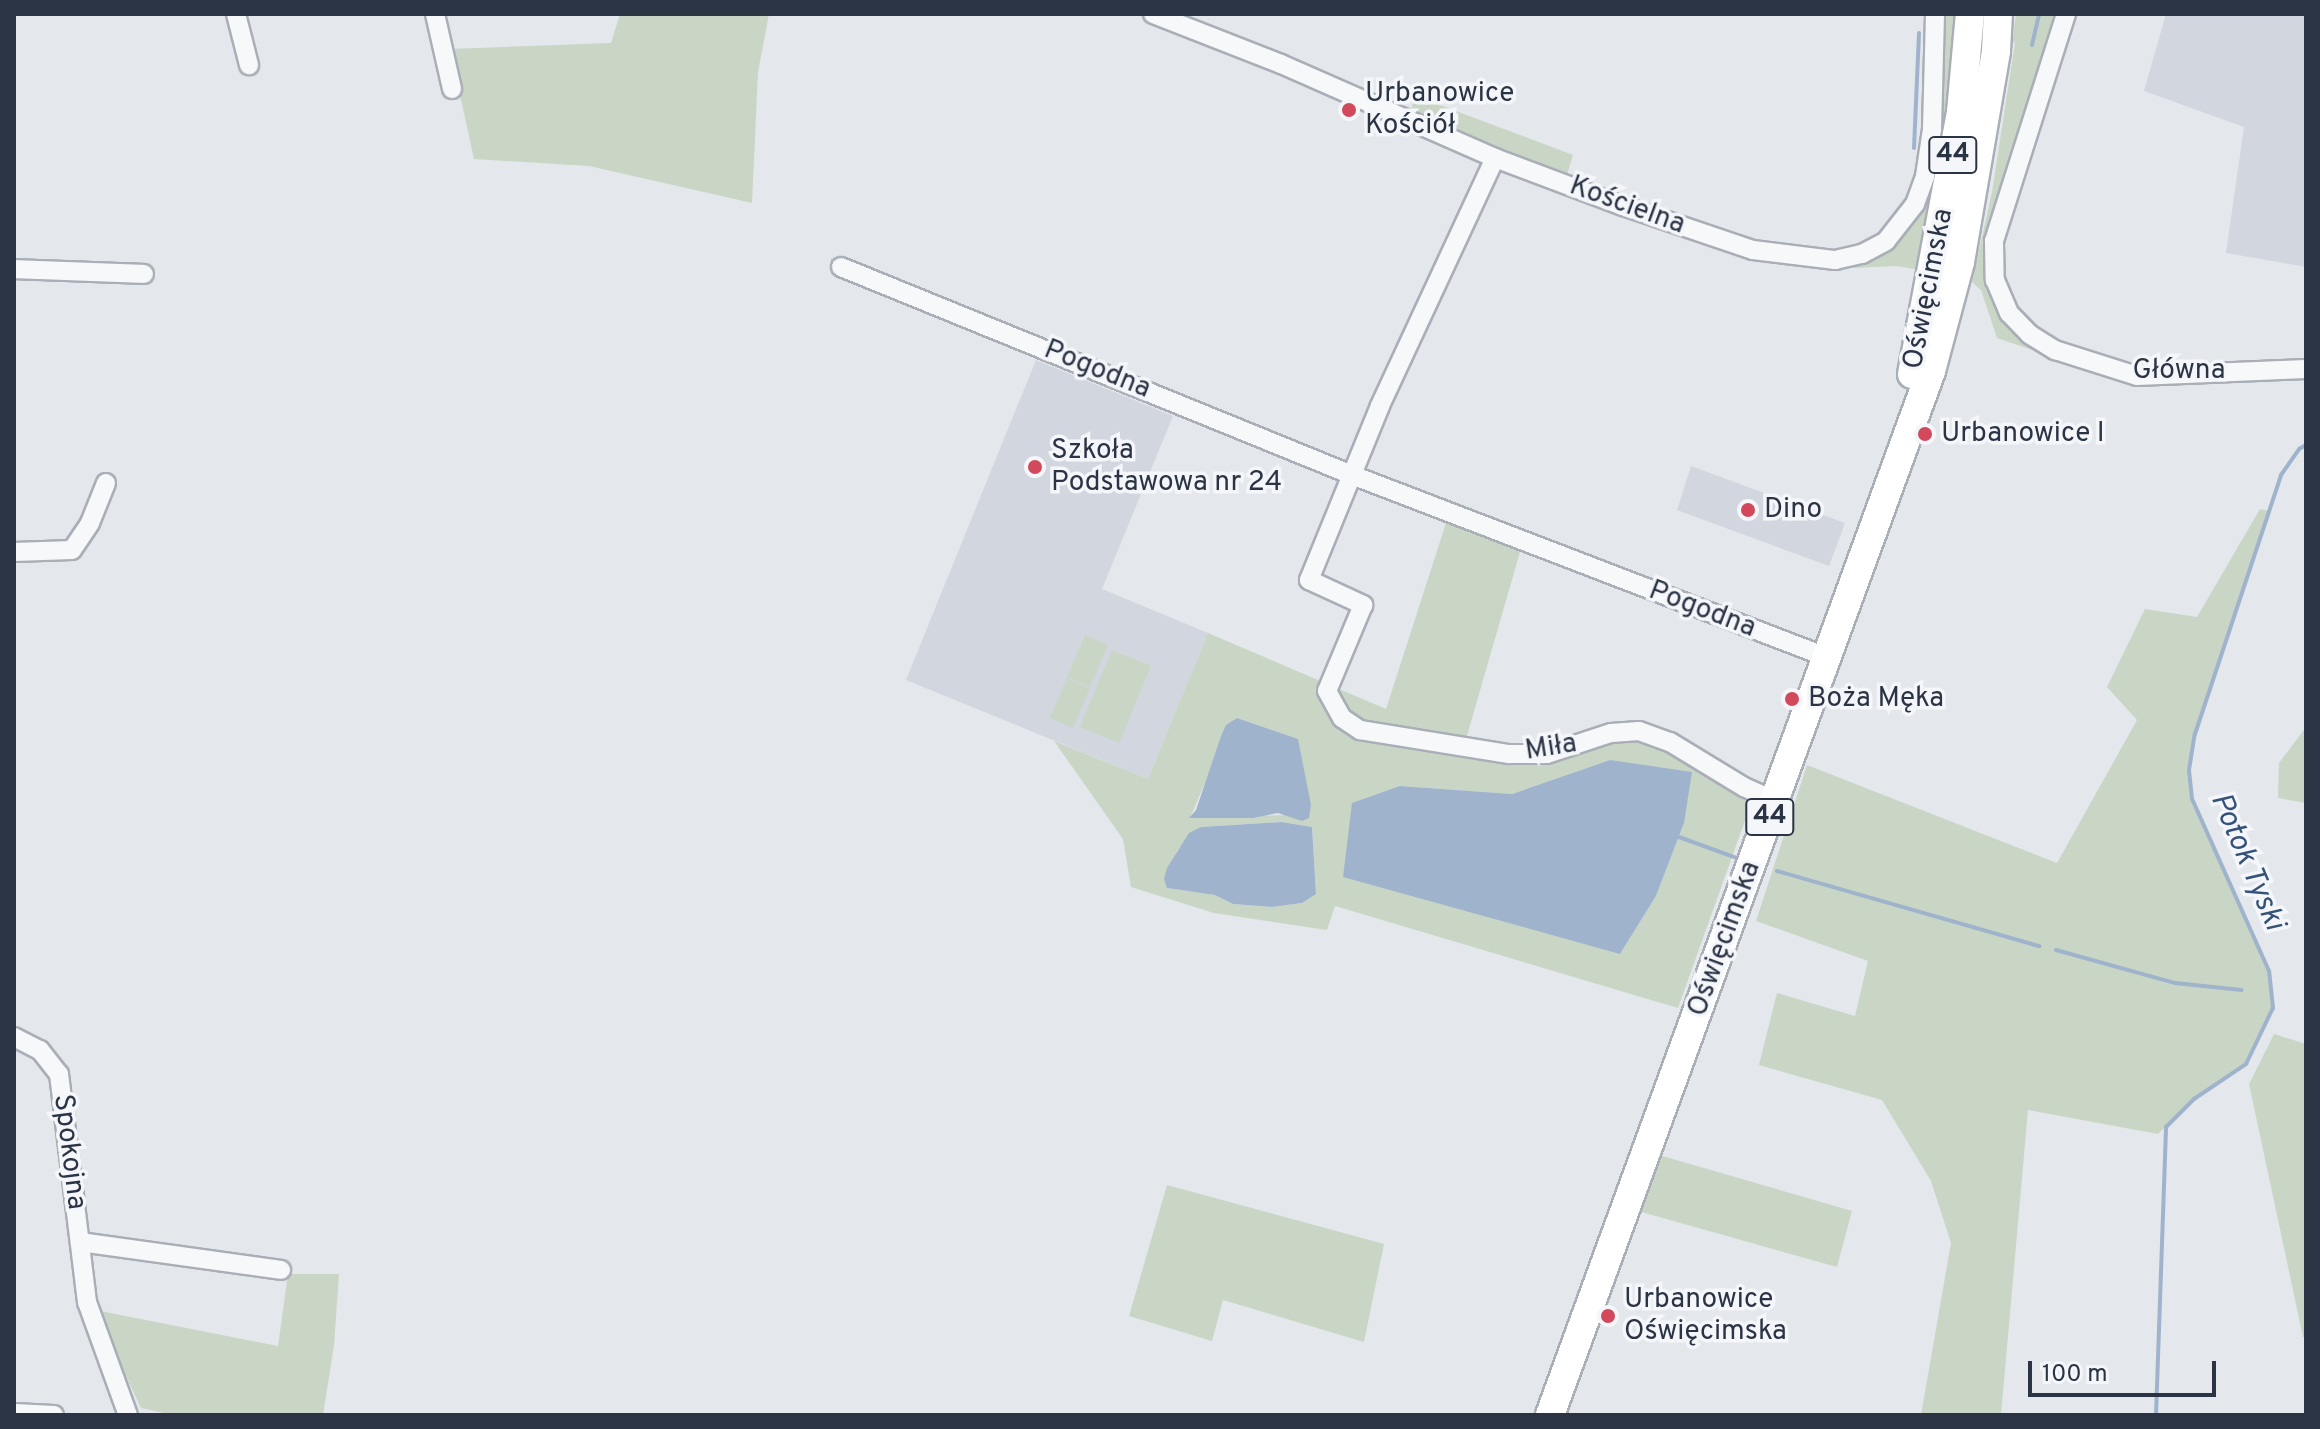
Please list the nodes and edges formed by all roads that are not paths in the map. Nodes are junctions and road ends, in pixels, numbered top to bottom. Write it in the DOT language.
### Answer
graph roads {
  1 [pos="236,14"];
  2 [pos="435,14"];
  3 [pos="1153,14"];
  4 [pos="1935,14"];
  5 [pos="1998,14"];
  6 [pos="2008,14"];
  7 [pos="2066,14"];
  8 [pos="1970,16"];
  9 [pos="1996,51"];
  10 [pos="249,65"];
  11 [pos="452,89"];
  12 [pos="1495,158"];
  13 [pos="841,267"];
  14 [pos="14,269"];
  15 [pos="144,274"];
  16 [pos="2055,350"];
  17 [pos="2306,369"];
  18 [pos="1896,462"];
  19 [pos="1352,475"];
  20 [pos="106,483"];
  21 [pos="14,552"];
  22 [pos="1829,658"];
  23 [pos="1776,801"];
  24 [pos="14,1037"];
  25 [pos="80,1242"];
  26 [pos="281,1270"];
  27 [pos="14,1413"];
  28 [pos="54,1415"];
  29 [pos="128,1415"];
  30 [pos="1550,1415"];
  1 -- 10 [label="street"];
  2 -- 11 [label="street"];
  3 -- 12 [label="street, Kościelna"];
  4 -- 12 [label="street, Kościelna"];
  5 -- 9 [label="highway, 44"];
  6 -- 9 [label="highway"];
  7 -- 16 [label="street, Oświęcimska"];
  8 -- 18 [label="highway, Oświęcimska / 44"];
  9 -- 18 [label="highway, Oświęcimska / 44"];
  12 -- 19 [label="street"];
  13 -- 19 [label="street, Pogodna"];
  14 -- 15 [label="street"];
  16 -- 17 [label="street, Główna"];
  18 -- 22 [label="highway, Oświęcimska / 44"];
  19 -- 22 [label="street, Pogodna"];
  19 -- 23 [label="street, Miła"];
  20 -- 21 [label="street"];
  22 -- 23 [label="highway, Oświęcimska / 44"];
  23 -- 30 [label="highway, Oświęcimska / 44"];
  24 -- 25 [label="street, Spokojna"];
  25 -- 26 [label="street, Spokojna"];
  25 -- 29 [label="street, Spokojna"];
  27 -- 28 [label="street"];
}
